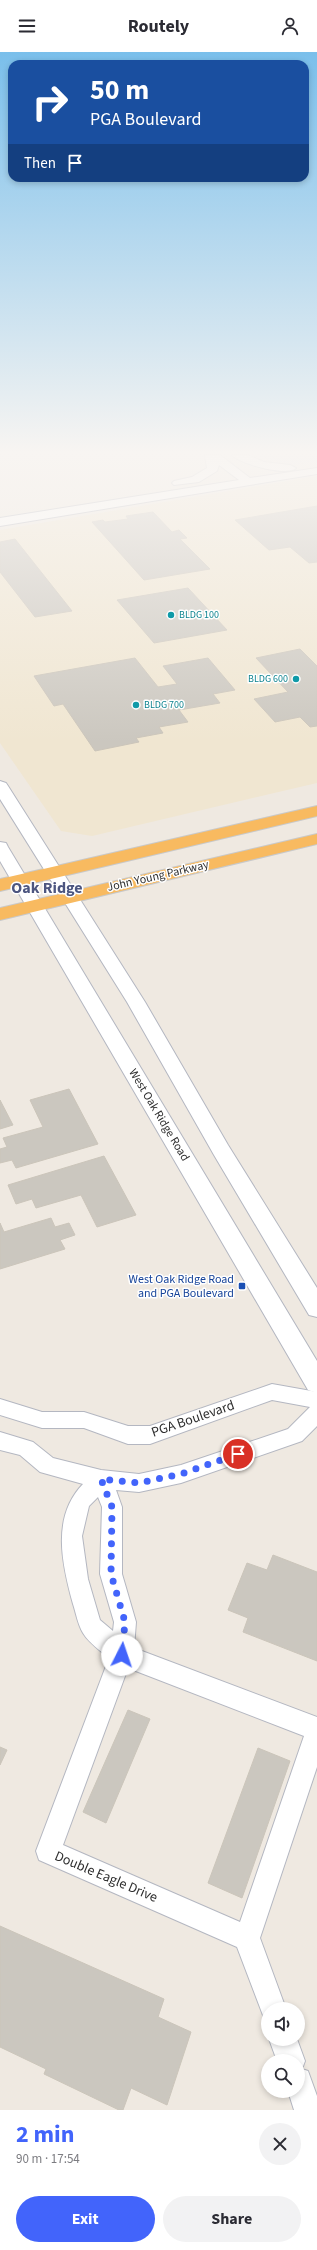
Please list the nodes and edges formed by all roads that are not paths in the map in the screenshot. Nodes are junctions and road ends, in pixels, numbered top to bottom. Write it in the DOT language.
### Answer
graph roads {
  1 [pos="0,786"];
  2 [pos="317,811"];
  3 [pos="317,839"];
  4 [pos="0,847"];
  5 [pos="56,872"];
  6 [pos="20,880"];
  7 [pos="0,885"];
  8 [pos="71,897"];
  9 [pos="35,906"];
  10 [pos="0,914"];
  11 [pos="317,1308"];
  12 [pos="317,1384"];
  13 [pos="317,1400"];
  14 [pos="0,1407"];
  15 [pos="317,1413"];
  16 [pos="0,1441"];
  17 [pos="101,1479"];
  18 [pos="122,1655"];
  19 [pos="317,1729"];
  20 [pos="317,1732"];
  21 [pos="247,1938"];
  22 [pos="270,2002"];
  23 [pos="304,2098"];
  24 [pos="308,2110"];
  1 -- 5 [label="street"];
  2 -- 5 [label="highway"];
  3 -- 8 [label="highway, John Young Parkway"];
  4 -- 6 [label="street, West Oak Ridge Road"];
  5 -- 6 [label="highway"];
  5 -- 8 [label="street"];
  6 -- 7 [label="highway"];
  6 -- 9 [label="street, West Oak Ridge Road"];
  8 -- 9 [label="highway, John Young Parkway"];
  8 -- 11 [label="street"];
  9 -- 10 [label="highway, John Young Parkway"];
  9 -- 12 [label="street, West Oak Ridge Road"];
  13 -- 14 [label="street, PGA Boulevard"];
  15 -- 17 [label="street"];
  16 -- 17 [label="street"];
  17 -- 18 [label="street, Double Eagle Drive"];
  17 -- 18 [label="street"];
  18 -- 19 [label="street"];
  18 -- 21 [label="street, Double Eagle Drive"];
  20 -- 21 [label="street"];
  21 -- 22 [label="street"];
  23 -- 24 [label="street"];
}
